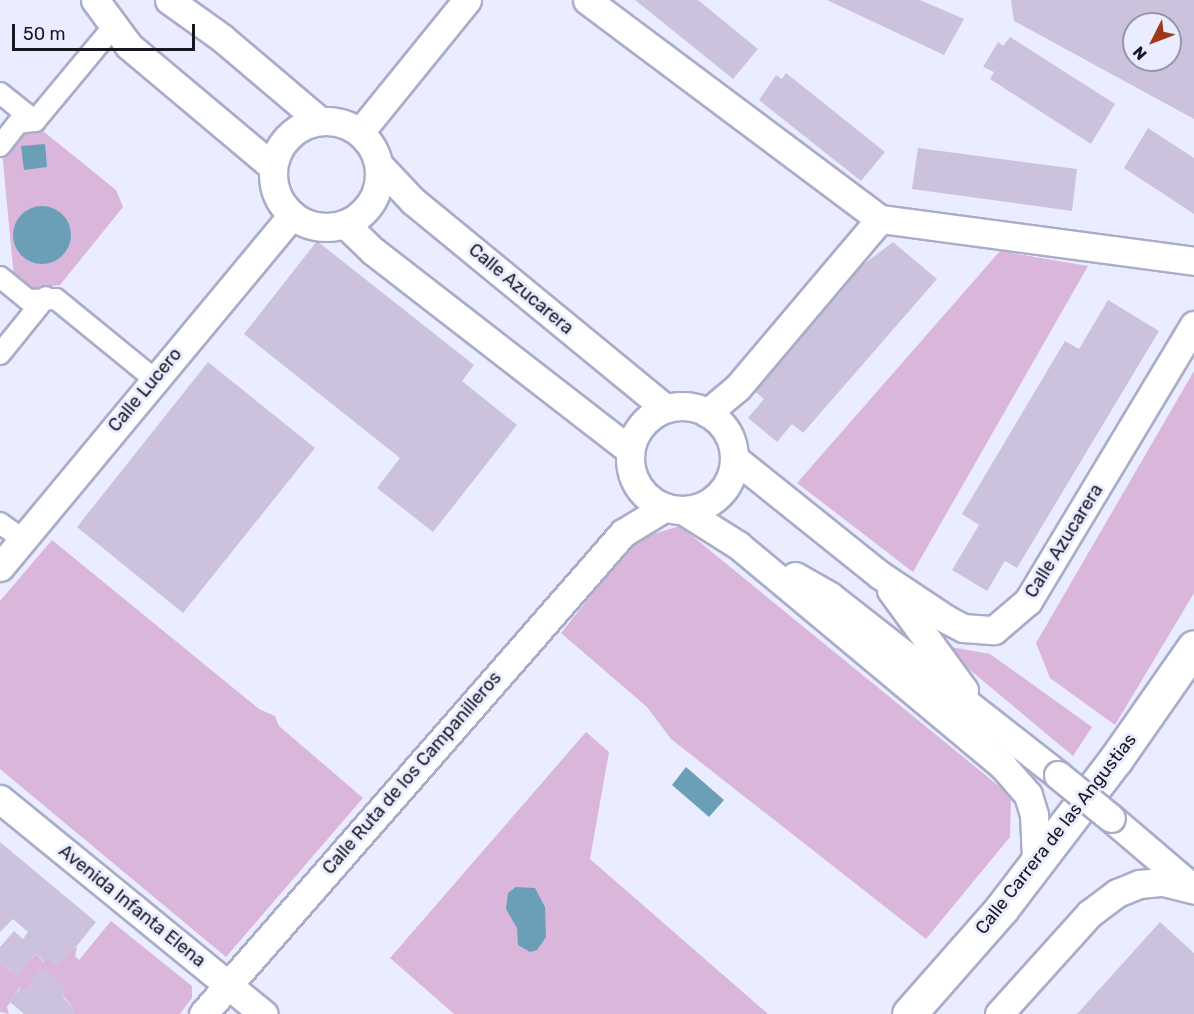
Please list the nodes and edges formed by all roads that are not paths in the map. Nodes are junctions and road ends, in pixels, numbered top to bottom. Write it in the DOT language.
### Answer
graph roads {
  1 [pos="95,0"];
  2 [pos="169,0"];
  3 [pos="467,0"];
  4 [pos="587,0"];
  5 [pos="114,26"];
  6 [pos="0,93"];
  7 [pos="35,121"];
  8 [pos="320,121"];
  9 [pos="360,132"];
  10 [pos="0,146"];
  11 [pos="380,166"];
  12 [pos="273,167"];
  13 [pos="292,215"];
  14 [pos="880,219"];
  15 [pos="345,224"];
  16 [pos="1194,261"];
  17 [pos="0,277"];
  18 [pos="46,297"];
  19 [pos="1194,325"];
  20 [pos="0,354"];
  21 [pos="153,378"];
  22 [pos="738,387"];
  23 [pos="665,408"];
  24 [pos="707,412"];
  25 [pos="731,446"];
  26 [pos="630,450"];
  27 [pos="640,490"];
  28 [pos="674,509"];
  29 [pos="0,523"];
  30 [pos="623,533"];
  31 [pos="22,539"];
  32 [pos="738,545"];
  33 [pos="0,567"];
  34 [pos="880,575"];
  35 [pos="1194,647"];
  36 [pos="983,714"];
  37 [pos="0,799"];
  38 [pos="1036,859"];
  39 [pos="1194,890"];
  40 [pos="228,984"];
  41 [pos="203,1014"];
  42 [pos="264,1014"];
  43 [pos="909,1014"];
  44 [pos="999,1014"];
  1 -- 5 [label="street"];
  2 -- 8 [label="street"];
  3 -- 9 [label="street"];
  4 -- 14 [label="street"];
  5 -- 7 [label="street"];
  5 -- 12 [label="street"];
  6 -- 7 [label="street"];
  7 -- 10 [label="street"];
  8 -- 9 [label="street"];
  8 -- 12 [label="street"];
  9 -- 11 [label="street"];
  11 -- 15 [label="street"];
  11 -- 23 [label="street, Calle Azucarera"];
  12 -- 13 [label="street"];
  13 -- 15 [label="street"];
  13 -- 21 [label="street, Calle Lucero"];
  14 -- 16 [label="street"];
  14 -- 22 [label="street"];
  15 -- 26 [label="street"];
  17 -- 18 [label="street"];
  18 -- 20 [label="street"];
  18 -- 21 [label="street"];
  19 -- 34 [label="street, Calle Azucarera"];
  21 -- 31 [label="street, Calle Lucero"];
  22 -- 24 [label="street"];
  22 -- 25 [label="street"];
  23 -- 24 [label="street"];
  23 -- 26 [label="street"];
  24 -- 25 [label="street"];
  25 -- 28 [label="street"];
  25 -- 34 [label="street, Calle Azucarera"];
  26 -- 27 [label="street"];
  27 -- 28 [label="street"];
  27 -- 30 [label="street, Calle Ruta de los Campanilleros"];
  28 -- 30 [label="street, Calle Ruta de los Campanilleros"];
  28 -- 32 [label="street"];
  29 -- 31 [label="street"];
  30 -- 40 [label="street, Calle Ruta de los Campanilleros"];
  31 -- 33 [label="street, Calle Lucero"];
  32 -- 36 [label="street"];
  32 -- 38 [label="street"];
  34 -- 36 [label="street"];
  35 -- 38 [label="main road, Calle Carrera de las Angustias"];
  36 -- 39 [label="street, bridge"];
  37 -- 40 [label="street, Avenida Infanta Elena"];
  38 -- 43 [label="main road, Calle Carrera de las Angustias"];
  39 -- 44 [label="street"];
  40 -- 41 [label="street, Calle Ruta de los Campanilleros"];
  40 -- 42 [label="street, Avenida Infanta Elena"];
}
